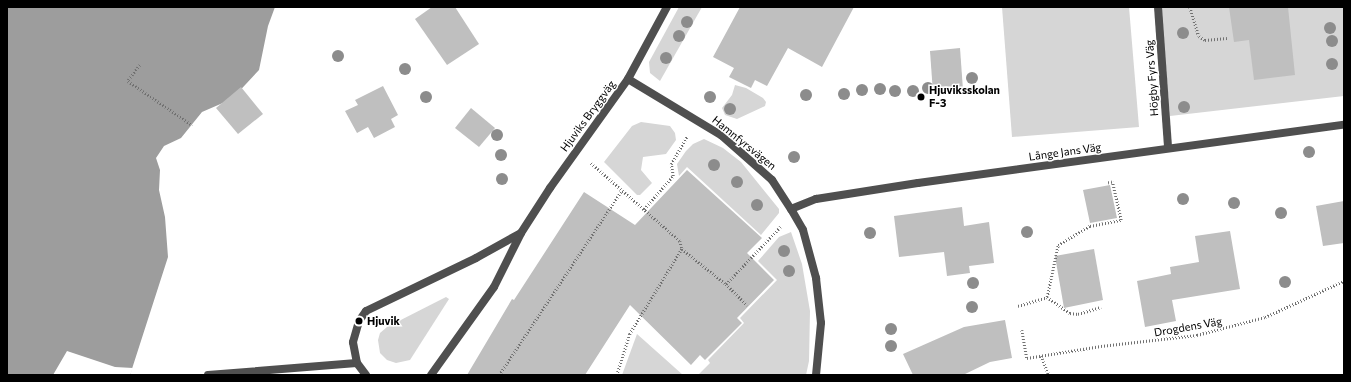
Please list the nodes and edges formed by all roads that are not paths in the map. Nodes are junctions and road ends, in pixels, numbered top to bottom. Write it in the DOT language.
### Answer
graph roads {
  1 [pos="667,7"];
  2 [pos="1158,7"];
  3 [pos="628,79"];
  4 [pos="1344,125"];
  5 [pos="1168,147"];
  6 [pos="793,211"];
  7 [pos="521,233"];
  8 [pos="357,363"];
  9 [pos="208,375"];
  10 [pos="366,375"];
  11 [pos="431,375"];
  12 [pos="816,375"];
  1 -- 3 [label="street, Hjuviks Bryggväg"];
  2 -- 5 [label="street, Högby Fyrs Väg"];
  3 -- 6 [label="street, Hamnfyrsvägen"];
  3 -- 7 [label="street, Hjuviks Bryggväg"];
  4 -- 5 [label="street, Långe Jans Väg"];
  5 -- 6 [label="street, Långe Jans Väg"];
  6 -- 12 [label="street, Hamnfyrsvägen"];
  7 -- 8 [label="street, Hjuviks Bryggväg"];
  7 -- 11 [label="street, Hjuviks Bryggväg"];
  8 -- 9 [label="street"];
  8 -- 10 [label="street, Hjuviks Bryggväg"];
}
